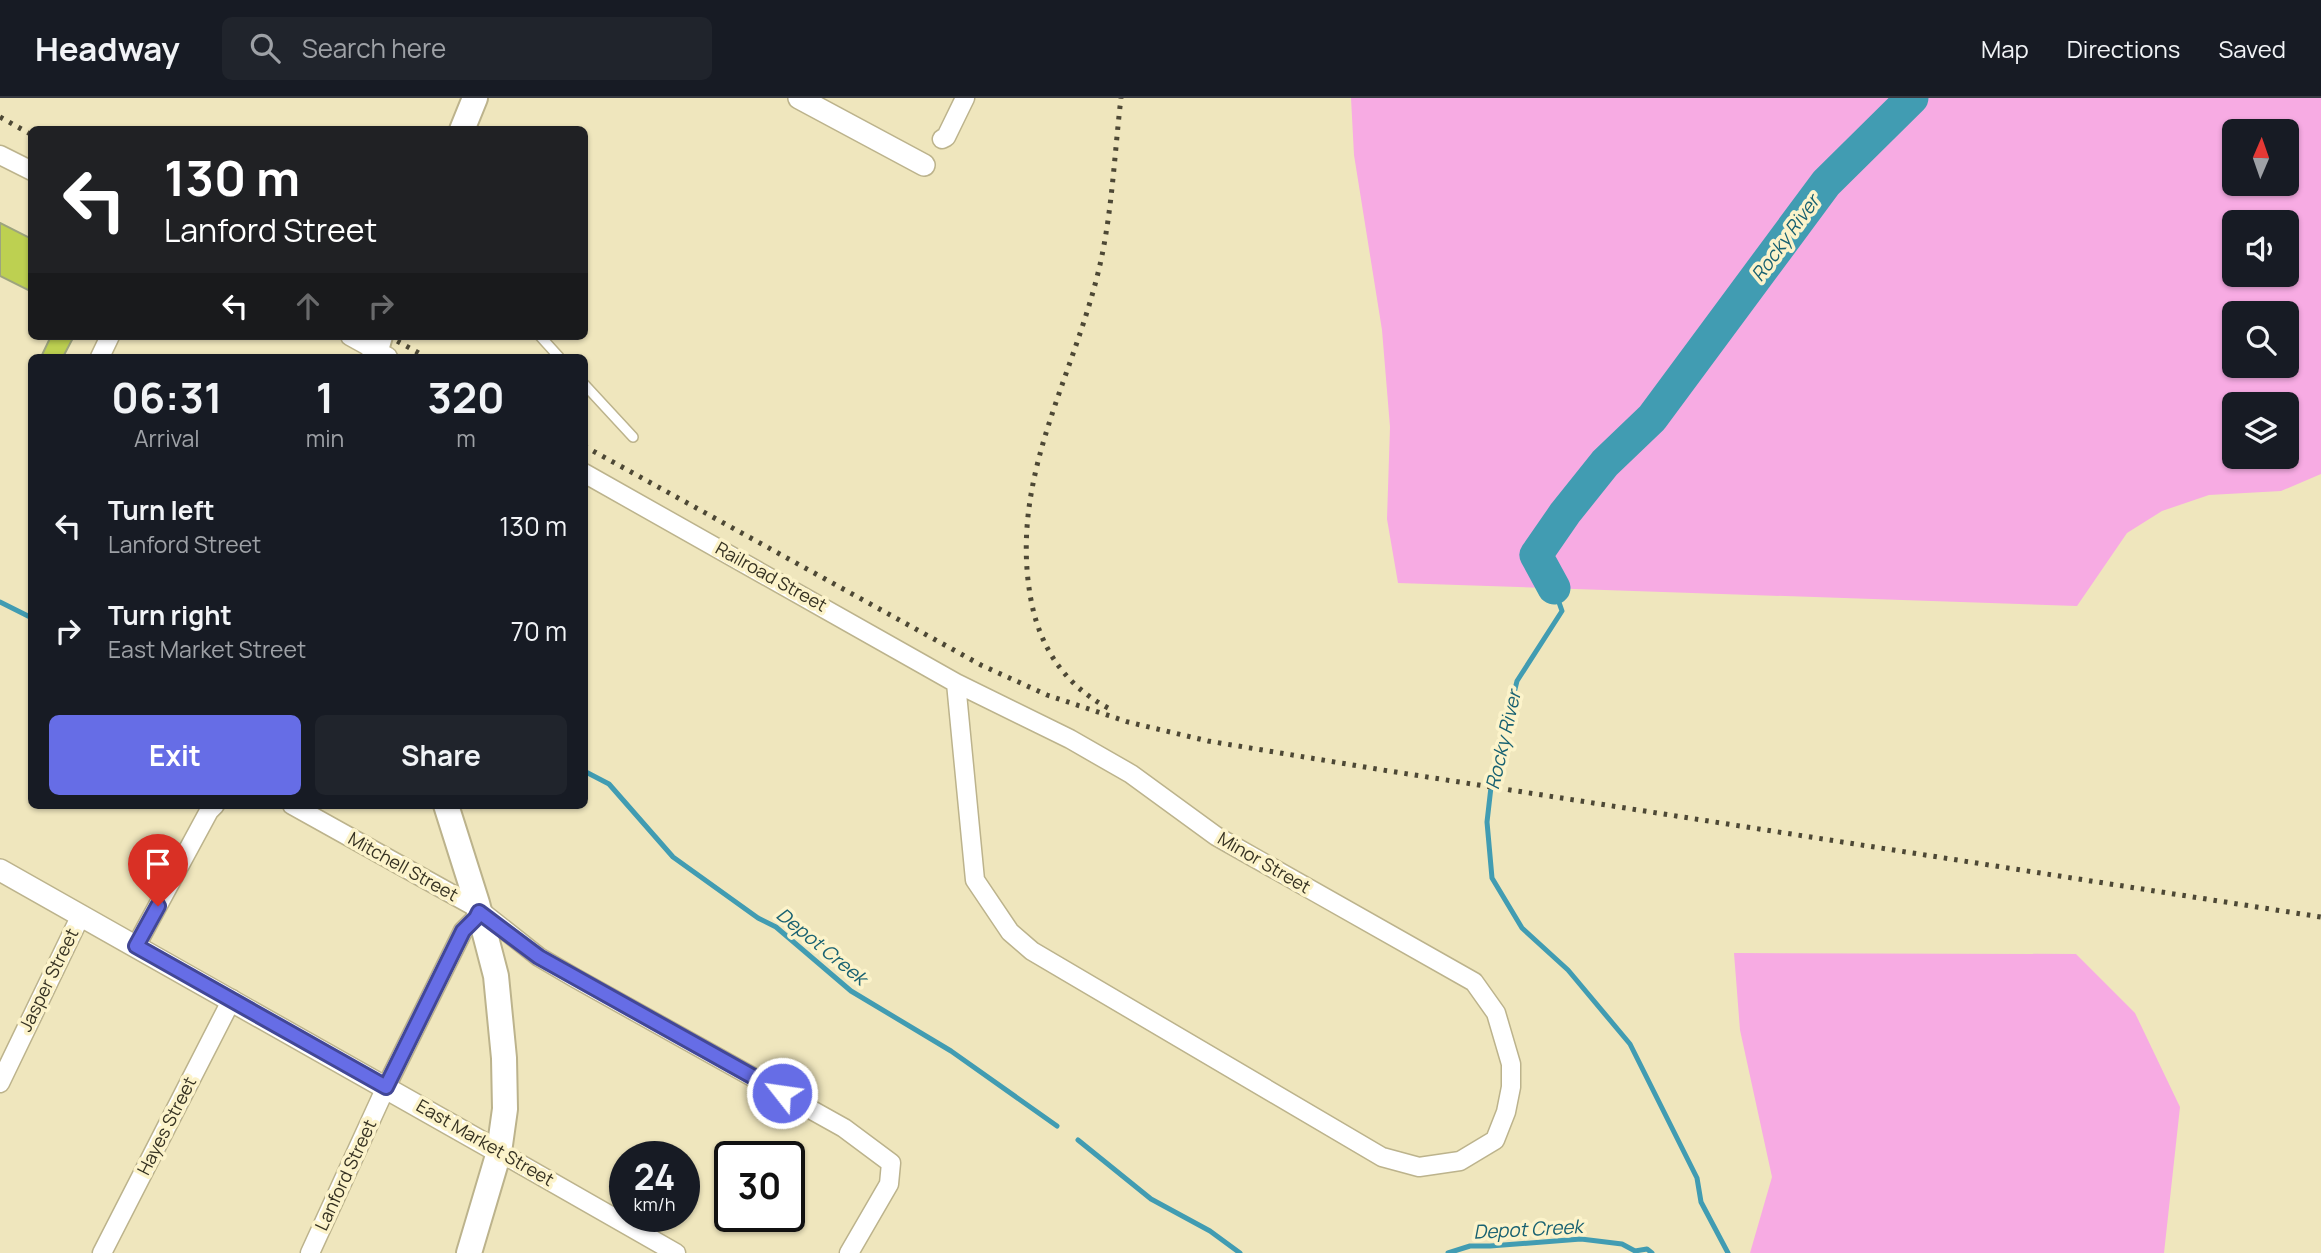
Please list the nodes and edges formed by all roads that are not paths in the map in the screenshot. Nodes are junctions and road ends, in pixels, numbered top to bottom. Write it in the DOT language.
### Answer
graph roads {
  1 [pos="475,98"];
  2 [pos="799,98"];
  3 [pos="965,98"];
  4 [pos="464,126"];
  5 [pos="942,139"];
  6 [pos="0,155"];
  7 [pos="924,165"];
  8 [pos="28,169"];
  9 [pos="358,340"];
  10 [pos="544,340"];
  11 [pos="379,350"];
  12 [pos="556,354"];
  13 [pos="588,388"];
  14 [pos="633,437"];
  15 [pos="588,474"];
  16 [pos="956,683"];
  17 [pos="211,809"];
  18 [pos="299,809"];
  19 [pos="447,809"];
  20 [pos="0,870"];
  21 [pos="479,912"];
  22 [pos="80,915"];
  23 [pos="136,946"];
  24 [pos="232,999"];
  25 [pos="0,1083"];
  26 [pos="386,1087"];
  27 [pos="499,1152"];
  28 [pos="102,1253"];
  29 [pos="310,1253"];
  30 [pos="468,1253"];
  31 [pos="676,1253"];
  32 [pos="849,1253"];
  1 -- 4 [label="main road"];
  2 -- 7 [label="street"];
  3 -- 5 [label="street"];
  6 -- 8 [label="street"];
  9 -- 11 [label="street"];
  10 -- 12 [label="lane"];
  13 -- 14 [label="lane"];
  15 -- 16 [label="street, Railroad Street"];
  16 -- 16 [label="street, Minor Street"];
  17 -- 23 [label="street"];
  18 -- 21 [label="street, Mitchell Street"];
  19 -- 21 [label="main road"];
  20 -- 22 [label="street, East Market Street"];
  21 -- 26 [label="street, Lanford Street"];
  21 -- 27 [label="main road"];
  21 -- 32 [label="street, Mitchell Street"];
  22 -- 23 [label="street, East Market Street"];
  22 -- 25 [label="street, Jasper Street"];
  23 -- 24 [label="street, East Market Street"];
  24 -- 26 [label="street, East Market Street"];
  24 -- 28 [label="street, Hayes Street"];
  26 -- 27 [label="street, East Market Street"];
  26 -- 29 [label="street, Lanford Street"];
  27 -- 30 [label="main road"];
  27 -- 31 [label="street, East Market Street"];
}
